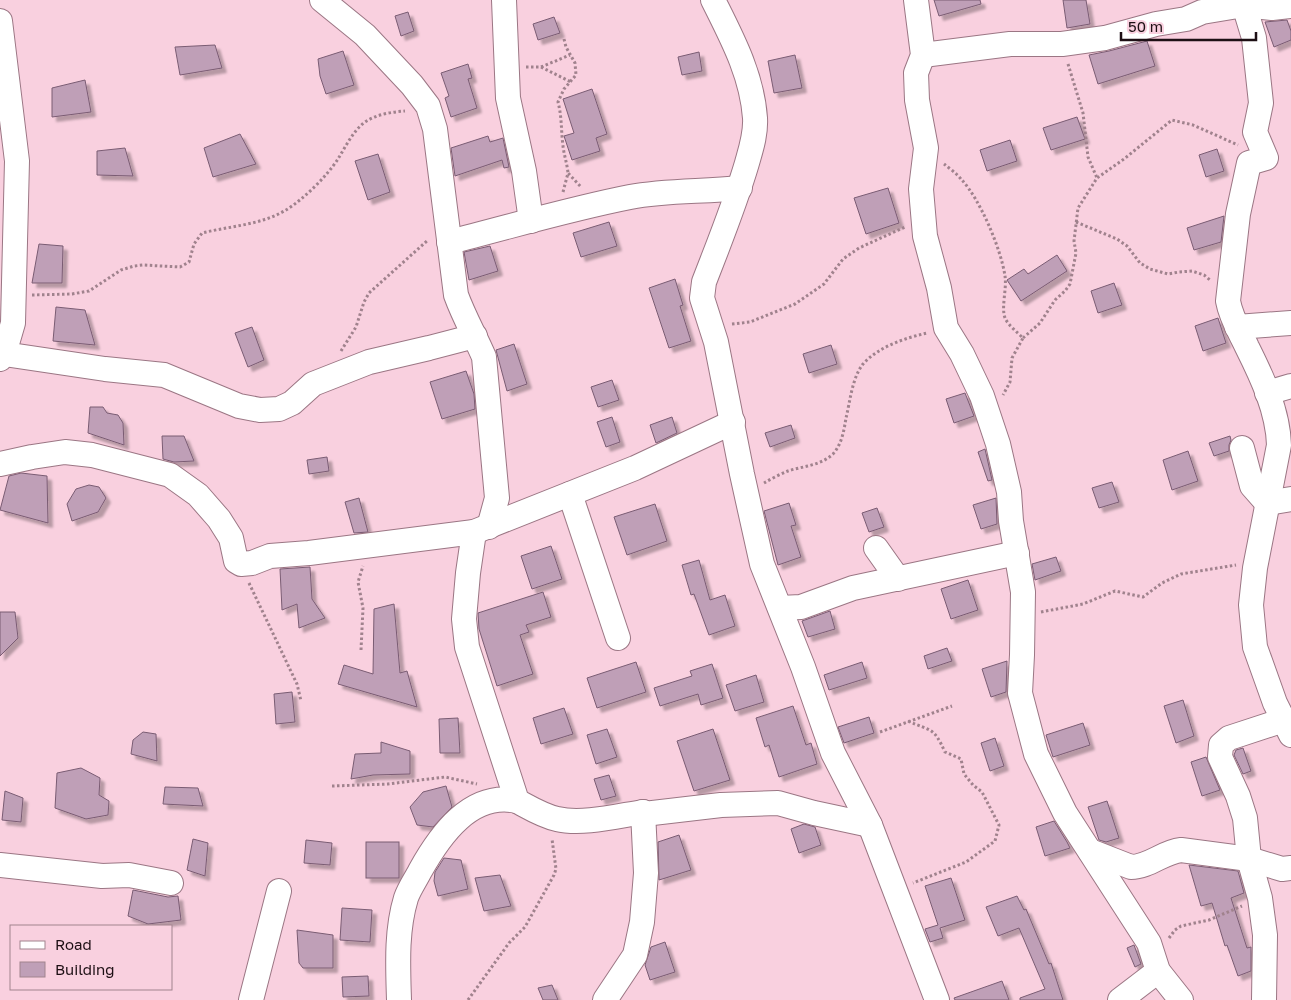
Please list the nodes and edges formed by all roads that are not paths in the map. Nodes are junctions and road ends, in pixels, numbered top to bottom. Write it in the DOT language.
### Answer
graph roads {
  1 [pos="322,0"];
  2 [pos="504,0"];
  3 [pos="713,0"];
  4 [pos="916,0"];
  5 [pos="1244,5"];
  6 [pos="1291,6"];
  7 [pos="0,21"];
  8 [pos="923,55"];
  9 [pos="740,188"];
  10 [pos="531,222"];
  11 [pos="448,234"];
  12 [pos="1291,323"];
  13 [pos="1238,327"];
  14 [pos="475,336"];
  15 [pos="2,357"];
  16 [pos="1291,386"];
  17 [pos="1267,393"];
  18 [pos="733,422"];
  19 [pos="1242,448"];
  20 [pos="0,464"];
  21 [pos="570,494"];
  22 [pos="1291,499"];
  23 [pos="1268,503"];
  24 [pos="481,529"];
  25 [pos="876,548"];
  26 [pos="1017,553"];
  27 [pos="898,579"];
  28 [pos="780,608"];
  29 [pos="618,638"];
  30 [pos="1287,728"];
  31 [pos="511,800"];
  32 [pos="643,812"];
  33 [pos="870,824"];
  34 [pos="1090,851"];
  35 [pos="1248,859"];
  36 [pos="0,865"];
  37 [pos="1291,868"];
  38 [pos="171,883"];
  39 [pos="279,891"];
  40 [pos="1156,964"];
  41 [pos="251,1000"];
  42 [pos="399,1000"];
  43 [pos="605,1000"];
  44 [pos="937,1000"];
  45 [pos="1120,1000"];
  46 [pos="1182,1000"];
  47 [pos="1264,1000"];
  1 -- 11 [label="street"];
  2 -- 10 [label="street"];
  3 -- 9 [label="street"];
  4 -- 8 [label="street"];
  5 -- 6 [label="street"];
  5 -- 8 [label="street"];
  5 -- 13 [label="street"];
  7 -- 15 [label="street"];
  8 -- 26 [label="street"];
  9 -- 10 [label="street"];
  9 -- 18 [label="street"];
  10 -- 11 [label="street"];
  11 -- 14 [label="street"];
  12 -- 13 [label="street"];
  13 -- 17 [label="street"];
  14 -- 15 [label="street"];
  14 -- 24 [label="street"];
  16 -- 17 [label="street"];
  17 -- 23 [label="street"];
  18 -- 21 [label="street"];
  18 -- 28 [label="street"];
  19 -- 23 [label="street"];
  20 -- 24 [label="street"];
  21 -- 24 [label="street"];
  21 -- 29 [label="street"];
  22 -- 23 [label="street"];
  23 -- 30 [label="street"];
  24 -- 31 [label="street"];
  25 -- 27 [label="street"];
  26 -- 27 [label="street"];
  26 -- 34 [label="street"];
  27 -- 28 [label="street"];
  28 -- 33 [label="street"];
  30 -- 35 [label="street"];
  31 -- 32 [label="street"];
  31 -- 42 [label="street"];
  32 -- 33 [label="street"];
  32 -- 43 [label="street"];
  33 -- 44 [label="street"];
  34 -- 35 [label="street"];
  34 -- 40 [label="street"];
  35 -- 37 [label="street"];
  35 -- 47 [label="street"];
  36 -- 38 [label="street"];
  39 -- 41 [label="street"];
  40 -- 45 [label="street"];
  40 -- 46 [label="street"];
}
